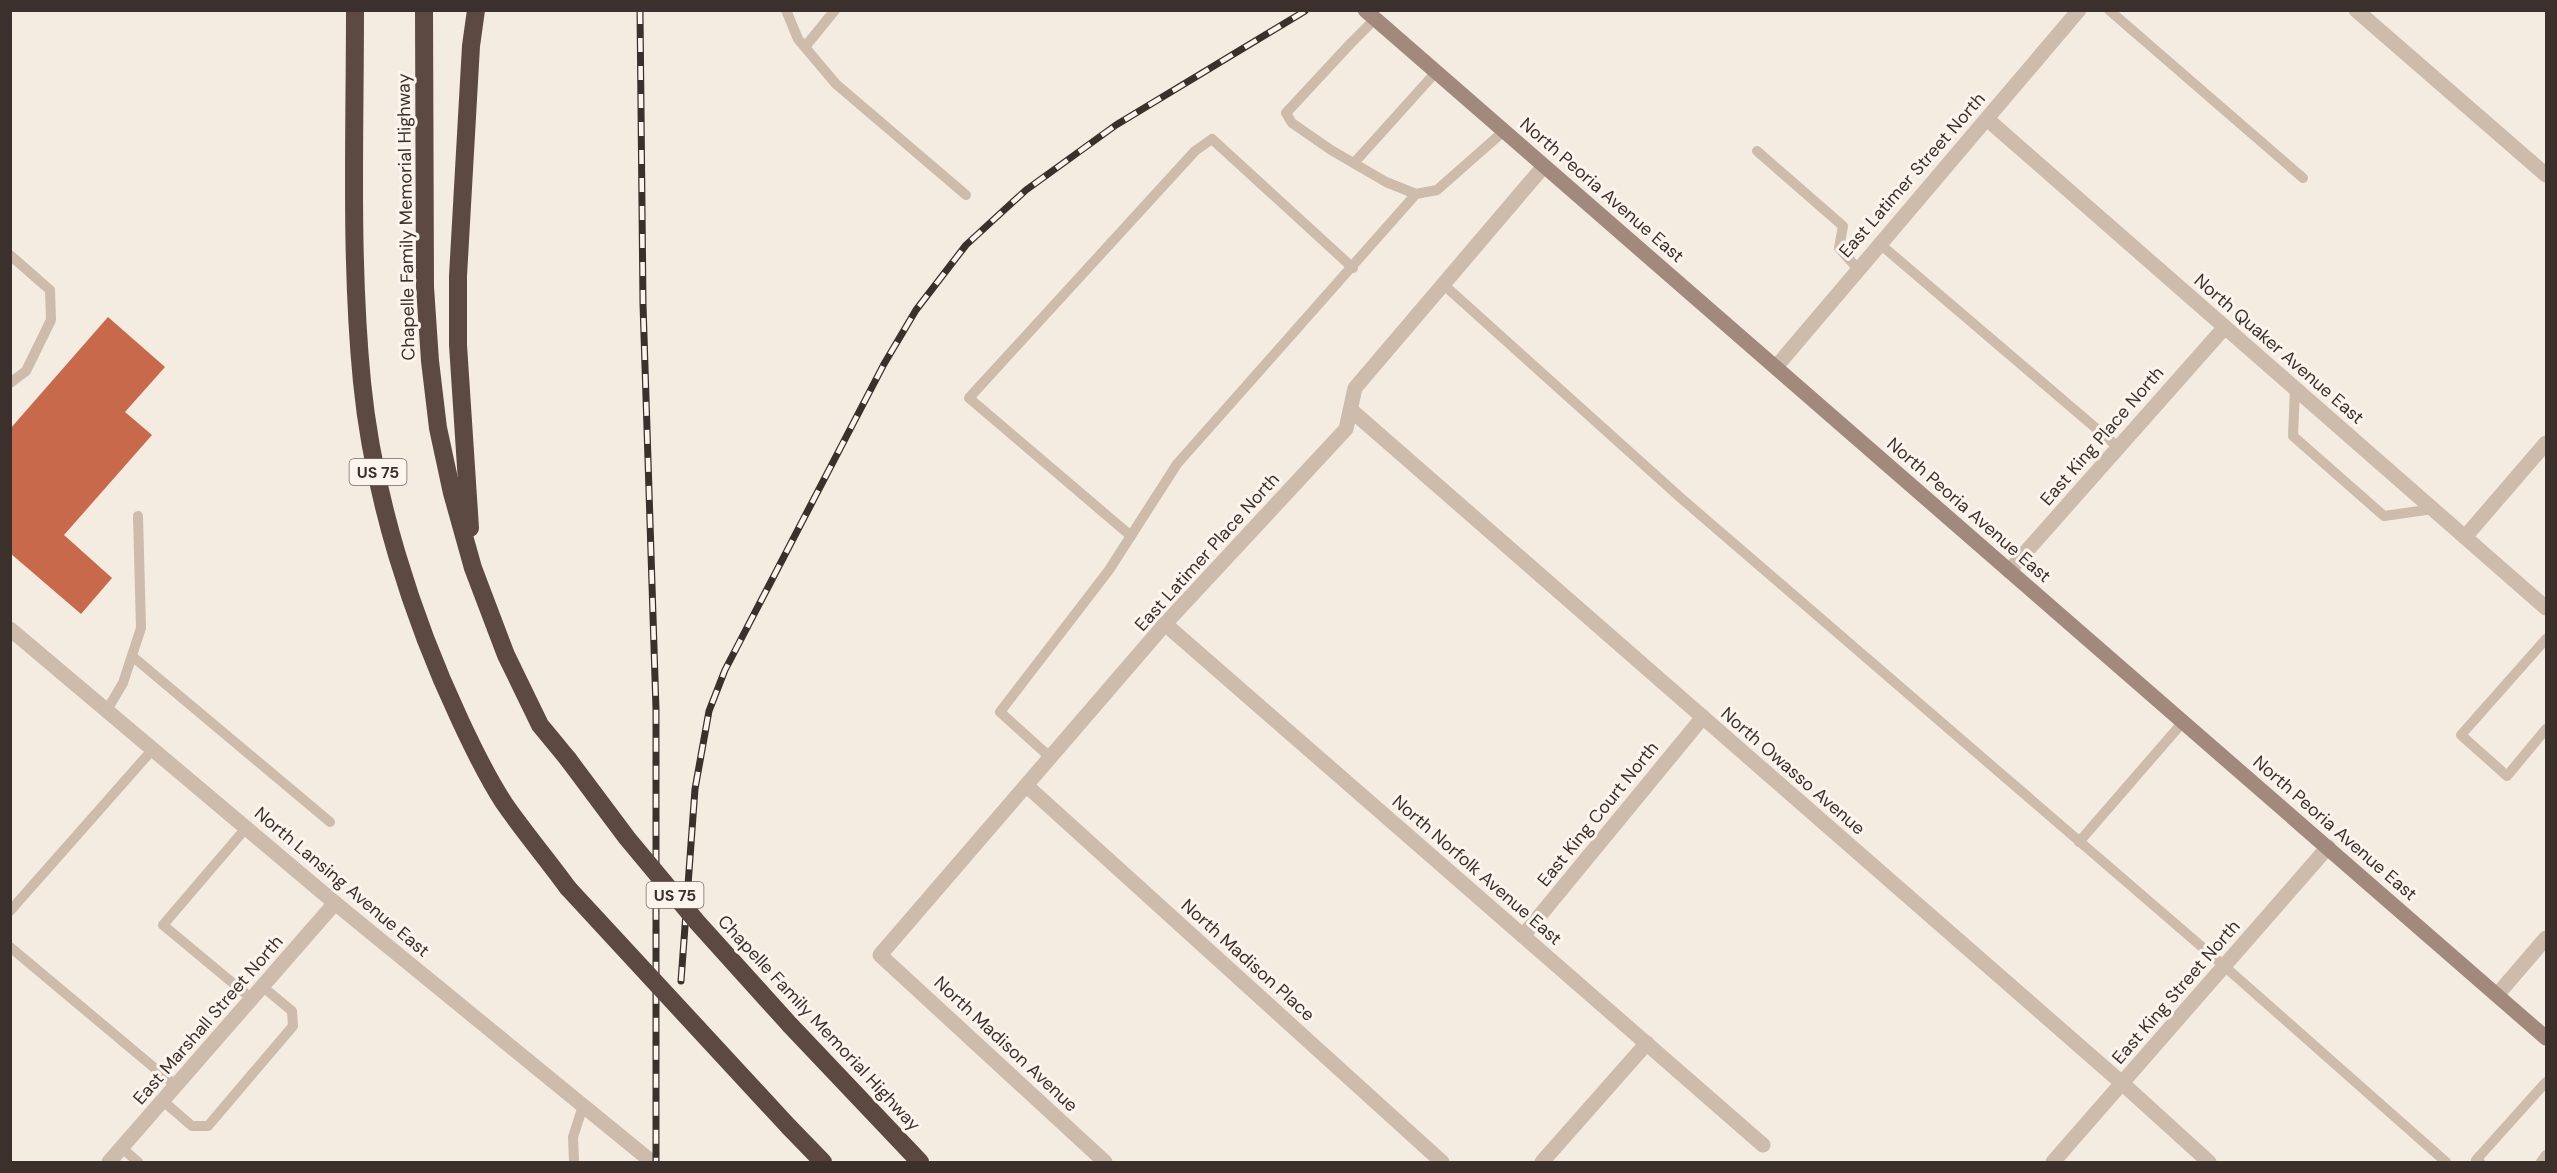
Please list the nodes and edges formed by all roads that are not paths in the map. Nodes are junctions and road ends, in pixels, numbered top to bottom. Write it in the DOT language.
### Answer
graph roads {
  1 [pos="355,10"];
  2 [pos="424,10"];
  3 [pos="476,10"];
  4 [pos="786,10"];
  5 [pos="835,10"];
  6 [pos="2079,10"];
  7 [pos="2109,10"];
  8 [pos="2356,10"];
  9 [pos="1370,15"];
  10 [pos="805,47"];
  11 [pos="1436,72"];
  12 [pos="1986,118"];
  13 [pos="1504,131"];
  14 [pos="1757,151"];
  15 [pos="1354,163"];
  16 [pos="1544,166"];
  17 [pos="2547,175"];
  18 [pos="2303,178"];
  19 [pos="1416,194"];
  20 [pos="966,195"];
  21 [pos="1880,244"];
  22 [pos="10,255"];
  23 [pos="1353,268"];
  24 [pos="1858,269"];
  25 [pos="1444,285"];
  26 [pos="2225,327"];
  27 [pos="1776,367"];
  28 [pos="10,383"];
  29 [pos="2295,388"];
  30 [pos="1351,410"];
  31 [pos="2547,443"];
  32 [pos="2118,447"];
  33 [pos="2433,509"];
  34 [pos="138,516"];
  35 [pos="1131,536"];
  36 [pos="2465,537"];
  37 [pos="473,568"];
  38 [pos="2009,572"];
  39 [pos="2547,608"];
  40 [pos="1165,624"];
  41 [pos="10,629"];
  42 [pos="2547,639"];
  43 [pos="132,656"];
  44 [pos="107,710"];
  45 [pos="1702,717"];
  46 [pos="2183,722"];
  47 [pos="2547,729"];
  48 [pos="153,749"];
  49 [pos="1051,758"];
  50 [pos="1027,786"];
  51 [pos="330,822"];
  52 [pos="246,828"];
  53 [pos="2079,842"];
  54 [pos="2328,846"];
  55 [pos="335,903"];
  56 [pos="10,912"];
  57 [pos="1523,936"];
  58 [pos="2547,938"];
  59 [pos="10,947"];
  60 [pos="880,955"];
  61 [pos="2223,965"];
  62 [pos="262,987"];
  63 [pos="2497,995"];
  64 [pos="252,999"];
  65 [pos="2547,1038"];
  66 [pos="1647,1043"];
  67 [pos="2547,1082"];
  68 [pos="2123,1084"];
  69 [pos="176,1086"];
  70 [pos="163,1101"];
  71 [pos="583,1106"];
  72 [pos="1763,1145"];
  73 [pos="122,1148"];
  74 [pos="2547,1155"];
  75 [pos="110,1162"];
  76 [pos="138,1162"];
  77 [pos="574,1162"];
  78 [pos="652,1162"];
  79 [pos="823,1162"];
  80 [pos="920,1162"];
  81 [pos="1105,1162"];
  82 [pos="1442,1162"];
  83 [pos="1542,1162"];
  84 [pos="2053,1162"];
  85 [pos="2209,1162"];
  86 [pos="2446,1162"];
  87 [pos="2480,1162"];
  88 [pos="2541,1162"];
  1 -- 79 [label="highway, US 75, bridge"];
  2 -- 37 [label="highway, Chapelle Family Memorial Highway / US 75"];
  3 -- 37 [label="highway"];
  4 -- 10 [label="lane"];
  5 -- 10 [label="lane"];
  6 -- 12 [label="street, East Latimer Street North"];
  7 -- 18 [label="lane"];
  8 -- 17 [label="street"];
  9 -- 11 [label="main road, North Peoria Avenue East"];
  9 -- 15 [label="lane"];
  10 -- 20 [label="lane"];
  11 -- 13 [label="main road, North Peoria Avenue East"];
  11 -- 15 [label="lane"];
  12 -- 21 [label="street, East Latimer Street North"];
  12 -- 26 [label="street, North Quaker Avenue East"];
  13 -- 16 [label="main road, North Peoria Avenue East"];
  13 -- 19 [label="lane"];
  14 -- 24 [label="lane"];
  15 -- 19 [label="lane"];
  16 -- 25 [label="street, East Latimer Place North"];
  16 -- 27 [label="main road, North Peoria Avenue East"];
  19 -- 23 [label="lane"];
  21 -- 24 [label="street, East Latimer Street North"];
  21 -- 32 [label="lane"];
  22 -- 28 [label="lane"];
  23 -- 35 [label="lane"];
  23 -- 35 [label="lane"];
  24 -- 27 [label="street, East Latimer Street North"];
  25 -- 30 [label="street, East Latimer Place North"];
  25 -- 53 [label="lane"];
  26 -- 29 [label="street, North Quaker Avenue East"];
  26 -- 32 [label="street, East King Place North"];
  27 -- 38 [label="main road, North Peoria Avenue East"];
  29 -- 33 [label="street, North Quaker Avenue East"];
  29 -- 33 [label="lane"];
  30 -- 40 [label="street, East Latimer Place North"];
  30 -- 45 [label="street, North Owasso Avenue"];
  31 -- 36 [label="street"];
  32 -- 38 [label="street, East King Place North"];
  33 -- 36 [label="street, North Quaker Avenue East"];
  34 -- 43 [label="lane"];
  35 -- 49 [label="lane"];
  36 -- 39 [label="street, North Quaker Avenue East"];
  37 -- 80 [label="highway, Chapelle Family Memorial Highway / US 75, bridge"];
  38 -- 46 [label="main road, North Peoria Avenue East"];
  40 -- 49 [label="street, East Latimer Place North"];
  40 -- 57 [label="street, North Norfolk Avenue East"];
  41 -- 44 [label="street, North Lansing Avenue East"];
  42 -- 47 [label="lane"];
  43 -- 44 [label="lane"];
  43 -- 51 [label="lane"];
  44 -- 48 [label="street, North Lansing Avenue East"];
  45 -- 57 [label="street, East King Court North"];
  45 -- 68 [label="street, North Owasso Avenue"];
  46 -- 53 [label="lane"];
  46 -- 54 [label="main road, North Peoria Avenue East"];
  48 -- 52 [label="street, North Lansing Avenue East"];
  48 -- 56 [label="lane"];
  49 -- 50 [label="street, East Latimer Place North"];
  50 -- 60 [label="street, East Latimer Place North"];
  50 -- 82 [label="street, North Madison Place"];
  52 -- 55 [label="street, North Lansing Avenue East"];
  52 -- 64 [label="lane"];
  53 -- 61 [label="lane"];
  54 -- 61 [label="street, East King Street North"];
  54 -- 63 [label="main road, North Peoria Avenue East"];
  55 -- 62 [label="street, East Marshall Street North"];
  55 -- 71 [label="street, North Lansing Avenue East"];
  57 -- 66 [label="street, North Norfolk Avenue East"];
  58 -- 63 [label="street"];
  59 -- 69 [label="lane"];
  60 -- 81 [label="street, North Madison Avenue"];
  61 -- 68 [label="street, East King Street North"];
  61 -- 86 [label="lane"];
  62 -- 64 [label="street, East Marshall Street North"];
  62 -- 70 [label="lane"];
  63 -- 65 [label="main road, North Peoria Avenue East"];
  64 -- 69 [label="street, East Marshall Street North"];
  66 -- 72 [label="street, North Norfolk Avenue East"];
  66 -- 83 [label="street"];
  67 -- 87 [label="lane"];
  68 -- 84 [label="street, East King Street North"];
  68 -- 85 [label="street, North Owasso Avenue"];
  69 -- 70 [label="street, East Marshall Street North"];
  70 -- 73 [label="street, East Marshall Street North"];
  71 -- 77 [label="lane"];
  71 -- 78 [label="street, North Lansing Avenue East"];
  73 -- 75 [label="street, East Marshall Street North"];
  73 -- 76 [label="lane"];
  74 -- 88 [label="lane"];
}
